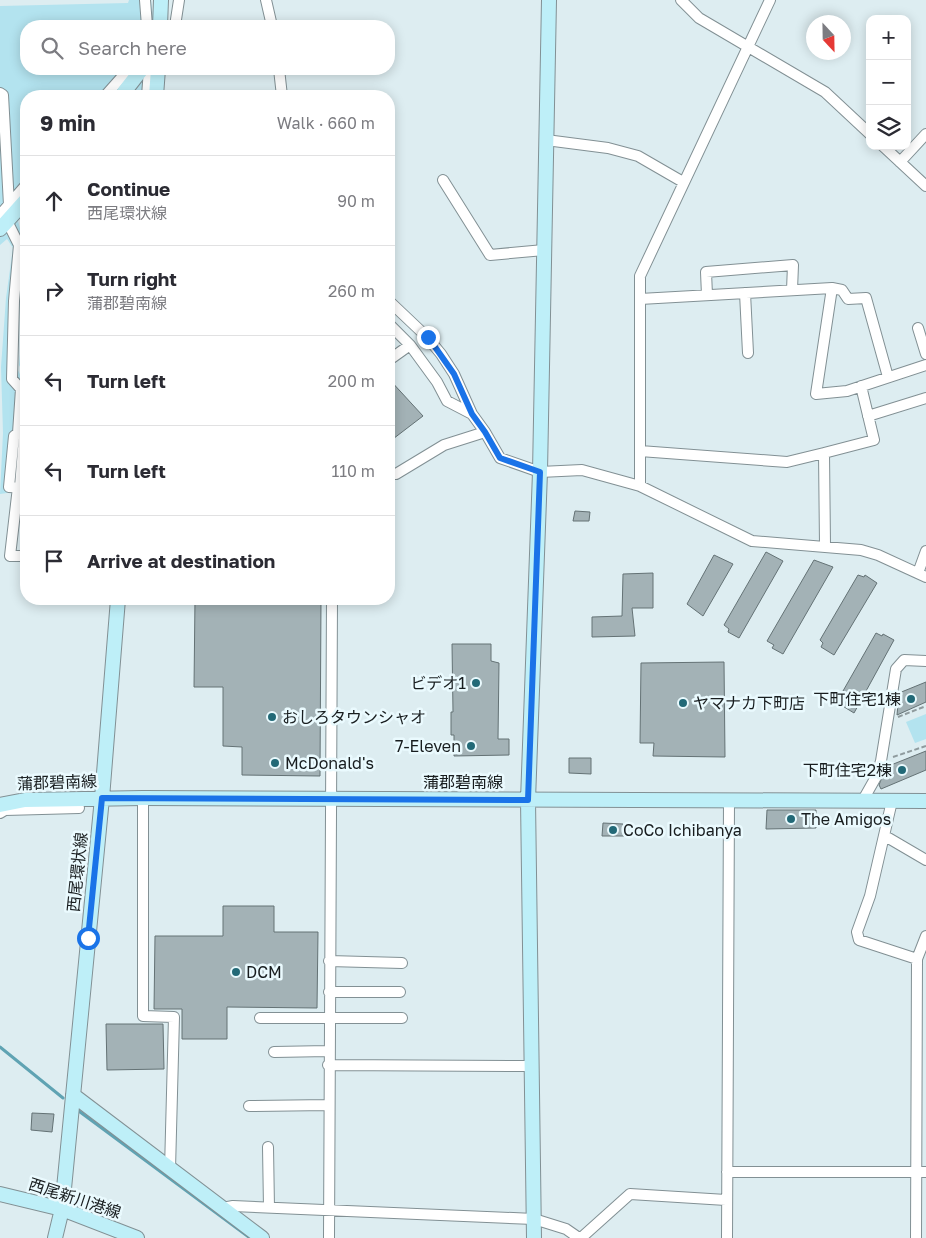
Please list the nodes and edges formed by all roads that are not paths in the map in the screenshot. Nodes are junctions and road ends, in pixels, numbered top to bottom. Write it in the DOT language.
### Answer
graph roads {
  1 [pos="145,0"];
  2 [pos="161,0"];
  3 [pos="179,0"];
  4 [pos="266,0"];
  5 [pos="549,0"];
  6 [pos="681,0"];
  7 [pos="770,0"];
  8 [pos="147,20"];
  9 [pos="160,20"];
  10 [pos="176,20"];
  11 [pos="271,20"];
  12 [pos="746,47"];
  13 [pos="123,75"];
  14 [pos="137,75"];
  15 [pos="144,75"];
  16 [pos="149,75"];
  17 [pos="158,75"];
  18 [pos="280,75"];
  19 [pos="110,90"];
  20 [pos="126,90"];
  21 [pos="130,90"];
  22 [pos="147,90"];
  23 [pos="156,90"];
  24 [pos="281,90"];
  25 [pos="0,93"];
  26 [pos="866,130"];
  27 [pos="926,134"];
  28 [pos="546,140"];
  29 [pos="887,150"];
  30 [pos="900,162"];
  31 [pos="443,180"];
  32 [pos="684,182"];
  33 [pos="926,186"];
  34 [pos="20,196"];
  35 [pos="20,206"];
  36 [pos="20,210"];
  37 [pos="8,218"];
  38 [pos="544,250"];
  39 [pos="832,288"];
  40 [pos="792,290"];
  41 [pos="745,293"];
  42 [pos="707,295"];
  43 [pos="640,299"];
  44 [pos="395,307"];
  45 [pos="918,328"];
  46 [pos="395,330"];
  47 [pos="410,345"];
  48 [pos="748,353"];
  49 [pos="926,354"];
  50 [pos="395,356"];
  51 [pos="926,365"];
  52 [pos="888,377"];
  53 [pos="861,386"];
  54 [pos="20,388"];
  55 [pos="926,398"];
  56 [pos="20,404"];
  57 [pos="472,414"];
  58 [pos="868,416"];
  59 [pos="485,432"];
  60 [pos="640,451"];
  61 [pos="824,452"];
  62 [pos="20,466"];
  63 [pos="540,472"];
  64 [pos="395,474"];
  65 [pos="640,486"];
  66 [pos="18,487"];
  67 [pos="825,545"];
  68 [pos="926,551"];
  69 [pos="20,556"];
  70 [pos="922,575"];
  71 [pos="118,605"];
  72 [pos="332,605"];
  73 [pos="926,661"];
  74 [pos="102,798"];
  75 [pos="143,798"];
  76 [pos="330,799"];
  77 [pos="528,800"];
  78 [pos="863,800"];
  79 [pos="729,801"];
  80 [pos="926,801"];
  81 [pos="892,802"];
  82 [pos="0,805"];
  83 [pos="78,808"];
  84 [pos="0,813"];
  85 [pos="885,836"];
  86 [pos="926,860"];
  87 [pos="926,936"];
  88 [pos="917,959"];
  89 [pos="329,961"];
  90 [pos="402,963"];
  91 [pos="328,992"];
  92 [pos="400,992"];
  93 [pos="328,1017"];
  94 [pos="260,1018"];
  95 [pos="402,1018"];
  96 [pos="274,1052"];
  97 [pos="328,1052"];
  98 [pos="328,1065"];
  99 [pos="531,1066"];
  100 [pos="73,1095"];
  101 [pos="328,1105"];
  102 [pos="249,1106"];
  103 [pos="268,1147"];
  104 [pos="170,1169"];
  105 [pos="727,1172"];
  106 [pos="922,1172"];
  107 [pos="0,1194"];
  108 [pos="726,1200"];
  109 [pos="222,1208"];
  110 [pos="269,1208"];
  111 [pos="62,1209"];
  112 [pos="329,1211"];
  113 [pos="534,1218"];
  114 [pos="55,1238"];
  115 [pos="138,1238"];
  116 [pos="262,1238"];
  117 [pos="328,1238"];
  118 [pos="534,1238"];
  119 [pos="580,1238"];
  120 [pos="727,1238"];
  121 [pos="916,1238"];
  1 -- 8 [label="street"];
  2 -- 9 [label="main road"];
  3 -- 10 [label="street"];
  4 -- 11 [label="street"];
  5 -- 28 [label="main road"];
  6 -- 12 [label="street"];
  7 -- 12 [label="street"];
  12 -- 26 [label="street"];
  12 -- 32 [label="street"];
  13 -- 19 [label="street"];
  14 -- 20 [label="main road"];
  15 -- 21 [label="street"];
  16 -- 22 [label="street"];
  17 -- 23 [label="main road"];
  18 -- 24 [label="street"];
  25 -- 37 [label="street"];
  27 -- 30 [label="street"];
  28 -- 32 [label="street"];
  28 -- 38 [label="main road"];
  29 -- 30 [label="street"];
  30 -- 33 [label="street"];
  31 -- 38 [label="street"];
  32 -- 43 [label="street"];
  34 -- 37 [label="street"];
  35 -- 37 [label="main road"];
  36 -- 37 [label="street"];
  37 -- 54 [label="street"];
  38 -- 63 [label="main road"];
  39 -- 40 [label="street"];
  39 -- 52 [label="street"];
  39 -- 53 [label="street"];
  40 -- 41 [label="street"];
  40 -- 42 [label="street"];
  41 -- 42 [label="street"];
  41 -- 48 [label="street"];
  42 -- 43 [label="street"];
  43 -- 60 [label="street"];
  44 -- 57 [label="street"];
  45 -- 49 [label="street"];
  46 -- 47 [label="street"];
  47 -- 50 [label="street"];
  47 -- 57 [label="street"];
  51 -- 52 [label="street"];
  52 -- 53 [label="street"];
  53 -- 58 [label="street"];
  55 -- 58 [label="street"];
  56 -- 66 [label="street"];
  57 -- 59 [label="street"];
  58 -- 61 [label="street"];
  59 -- 63 [label="street"];
  59 -- 64 [label="street"];
  60 -- 61 [label="street"];
  60 -- 65 [label="street"];
  61 -- 67 [label="street"];
  62 -- 66 [label="street"];
  63 -- 65 [label="street"];
  63 -- 77 [label="main road"];
  65 -- 67 [label="street"];
  66 -- 69 [label="street"];
  67 -- 70 [label="street"];
  68 -- 70 [label="street"];
  71 -- 74 [label="main road, 西尾環状線"];
  72 -- 76 [label="street"];
  73 -- 78 [label="street"];
  74 -- 75 [label="main road, 蒲郡碧南線"];
  74 -- 82 [label="main road, 蒲郡碧南線"];
  74 -- 100 [label="main road, 西尾環状線"];
  75 -- 76 [label="main road, 蒲郡碧南線"];
  75 -- 104 [label="street"];
  76 -- 77 [label="main road, 蒲郡碧南線"];
  76 -- 89 [label="street"];
  77 -- 79 [label="main road, 蒲郡碧南線"];
  77 -- 99 [label="main road"];
  78 -- 79 [label="main road, 蒲郡碧南線"];
  78 -- 81 [label="main road, 蒲郡碧南線"];
  79 -- 105 [label="street"];
  80 -- 81 [label="main road, 蒲郡碧南線"];
  81 -- 85 [label="street"];
  83 -- 84 [label="street"];
  85 -- 86 [label="street"];
  85 -- 88 [label="street"];
  87 -- 88 [label="street"];
  88 -- 106 [label="street"];
  89 -- 90 [label="street"];
  89 -- 91 [label="street"];
  91 -- 92 [label="street"];
  91 -- 93 [label="street"];
  93 -- 94 [label="street"];
  93 -- 95 [label="street"];
  93 -- 97 [label="street"];
  96 -- 97 [label="street"];
  97 -- 98 [label="street"];
  98 -- 99 [label="street"];
  98 -- 101 [label="street"];
  99 -- 113 [label="main road"];
  100 -- 104 [label="main road"];
  100 -- 111 [label="main road, 西尾環状線"];
  101 -- 102 [label="street"];
  101 -- 112 [label="street"];
  103 -- 110 [label="street"];
  104 -- 109 [label="main road"];
  105 -- 106 [label="street"];
  105 -- 108 [label="street"];
  106 -- 121 [label="street"];
  107 -- 111 [label="main road, 西尾新川港線"];
  108 -- 119 [label="street"];
  108 -- 120 [label="street"];
  109 -- 110 [label="street"];
  109 -- 116 [label="main road"];
  110 -- 112 [label="street"];
  111 -- 114 [label="main road, 西尾環状線"];
  111 -- 115 [label="main road, 西尾新川港線"];
  112 -- 113 [label="street"];
  112 -- 117 [label="street"];
  113 -- 118 [label="main road"];
  113 -- 119 [label="street"];
}
